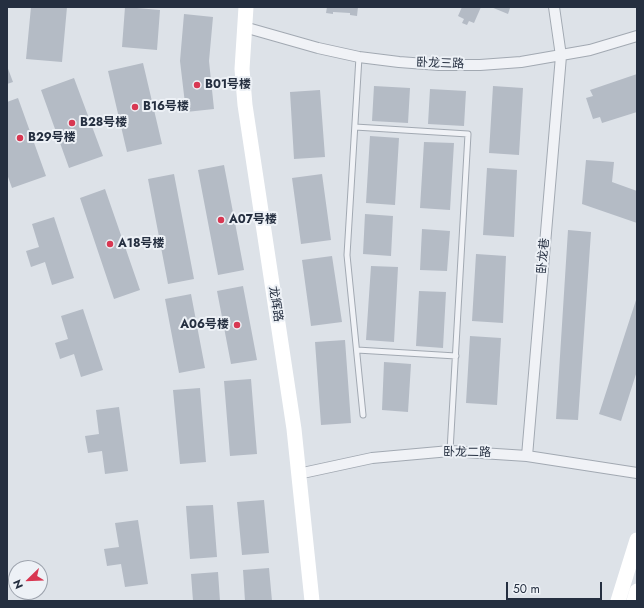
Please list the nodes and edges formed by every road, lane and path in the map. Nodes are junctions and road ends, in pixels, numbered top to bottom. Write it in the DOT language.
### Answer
graph roads {
  1 [pos="246,7"];
  2 [pos="554,7"];
  3 [pos="244,27"];
  4 [pos="637,36"];
  5 [pos="561,56"];
  6 [pos="359,57"];
  7 [pos="355,127"];
  8 [pos="357,350"];
  9 [pos="456,356"];
  10 [pos="363,415"];
  11 [pos="450,452"];
  12 [pos="527,456"];
  13 [pos="637,473"];
  14 [pos="298,474"];
  15 [pos="637,540"];
  16 [pos="637,591"];
  17 [pos="312,601"];
  18 [pos="618,601"];
  19 [pos="634,601"];
  1 -- 3 [label="street, 龙辉路"];
  2 -- 5 [label="street, 卧龙巷"];
  3 -- 6 [label="street, 卧龙三路"];
  3 -- 14 [label="street, 龙辉路"];
  4 -- 5 [label="street, 卧龙三路"];
  5 -- 6 [label="street, 卧龙三路"];
  5 -- 12 [label="street, 卧龙巷"];
  6 -- 7 [label="lane"];
  7 -- 8 [label="lane"];
  7 -- 9 [label="lane"];
  8 -- 9 [label="lane"];
  8 -- 10 [label="lane"];
  9 -- 11 [label="lane"];
  11 -- 12 [label="street, 卧龙二路"];
  11 -- 14 [label="street, 卧龙二路"];
  12 -- 13 [label="street, 卧龙二路"];
  14 -- 17 [label="street, 龙辉路"];
  15 -- 18 [label="street"];
  16 -- 19 [label="street"];
}
